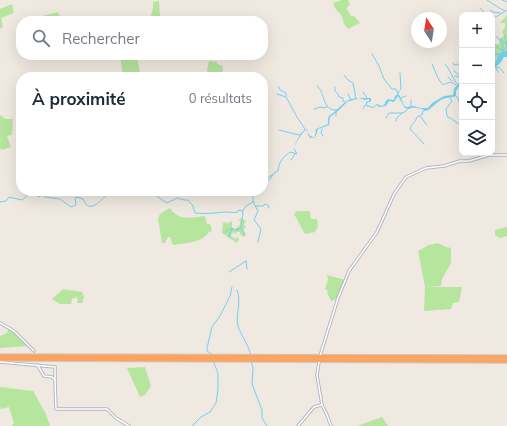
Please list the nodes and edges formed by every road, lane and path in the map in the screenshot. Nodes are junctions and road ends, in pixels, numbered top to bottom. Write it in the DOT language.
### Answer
graph roads {
  1 [pos="507,155"];
  2 [pos="0,323"];
  3 [pos="34,351"];
  4 [pos="0,356"];
  5 [pos="507,357"];
  6 [pos="0,359"];
  7 [pos="319,360"];
  8 [pos="507,361"];
  9 [pos="0,362"];
  10 [pos="38,366"];
  11 [pos="56,380"];
  12 [pos="322,404"];
  13 [pos="129,426"];
  14 [pos="298,426"];
  15 [pos="331,426"];
  1 -- 7 [label="street"];
  2 -- 3 [label="street"];
  4 -- 5 [label="highway"];
  6 -- 7 [label="highway"];
  7 -- 8 [label="highway"];
  7 -- 12 [label="street"];
  9 -- 10 [label="street"];
  10 -- 11 [label="street"];
  10 -- 11 [label="street"];
  11 -- 13 [label="street"];
  12 -- 14 [label="street"];
  12 -- 15 [label="street"];
}
